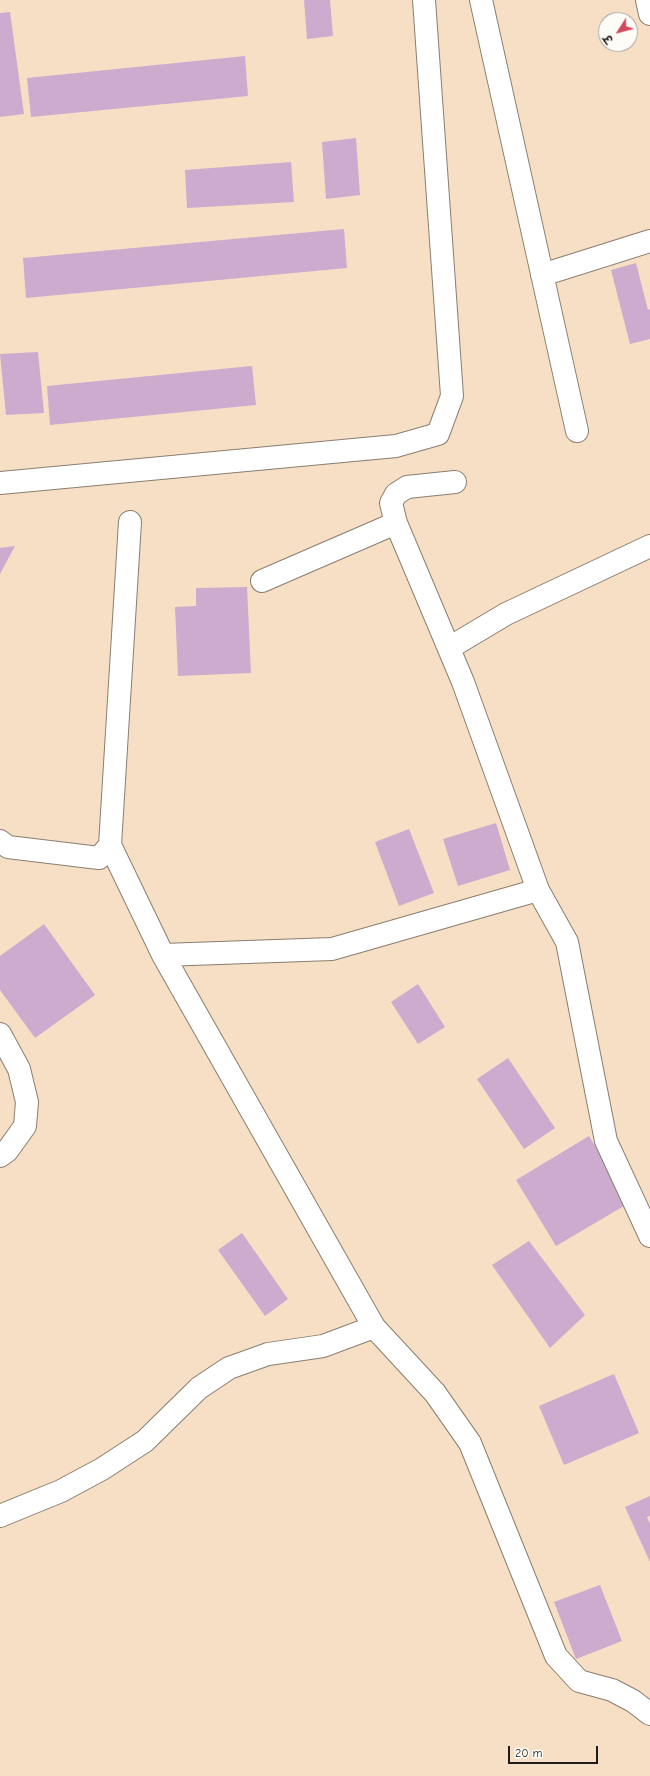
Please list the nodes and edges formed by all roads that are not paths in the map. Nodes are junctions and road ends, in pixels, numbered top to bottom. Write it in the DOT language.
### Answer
graph roads {
  1 [pos="424,0"];
  2 [pos="481,0"];
  3 [pos="647,0"];
  4 [pos="650,14"];
  5 [pos="650,241"];
  6 [pos="542,274"];
  7 [pos="577,431"];
  8 [pos="455,482"];
  9 [pos="0,483"];
  10 [pos="130,522"];
  11 [pos="396,523"];
  12 [pos="650,546"];
  13 [pos="262,581"];
  14 [pos="449,648"];
  15 [pos="0,841"];
  16 [pos="110,845"];
  17 [pos="538,890"];
  18 [pos="163,955"];
  19 [pos="0,1034"];
  20 [pos="0,1156"];
  21 [pos="650,1236"];
  22 [pos="374,1327"];
  23 [pos="0,1516"];
  24 [pos="650,1714"];
  1 -- 9 [label="street"];
  2 -- 6 [label="street"];
  3 -- 4 [label="street"];
  5 -- 6 [label="street"];
  6 -- 7 [label="street"];
  8 -- 11 [label="street"];
  10 -- 16 [label="street"];
  11 -- 13 [label="street"];
  11 -- 14 [label="street"];
  12 -- 14 [label="street"];
  14 -- 17 [label="street"];
  15 -- 16 [label="street"];
  16 -- 18 [label="street"];
  17 -- 18 [label="street"];
  17 -- 21 [label="street"];
  18 -- 22 [label="street"];
  19 -- 20 [label="street"];
  22 -- 23 [label="street"];
  22 -- 24 [label="street"];
}
